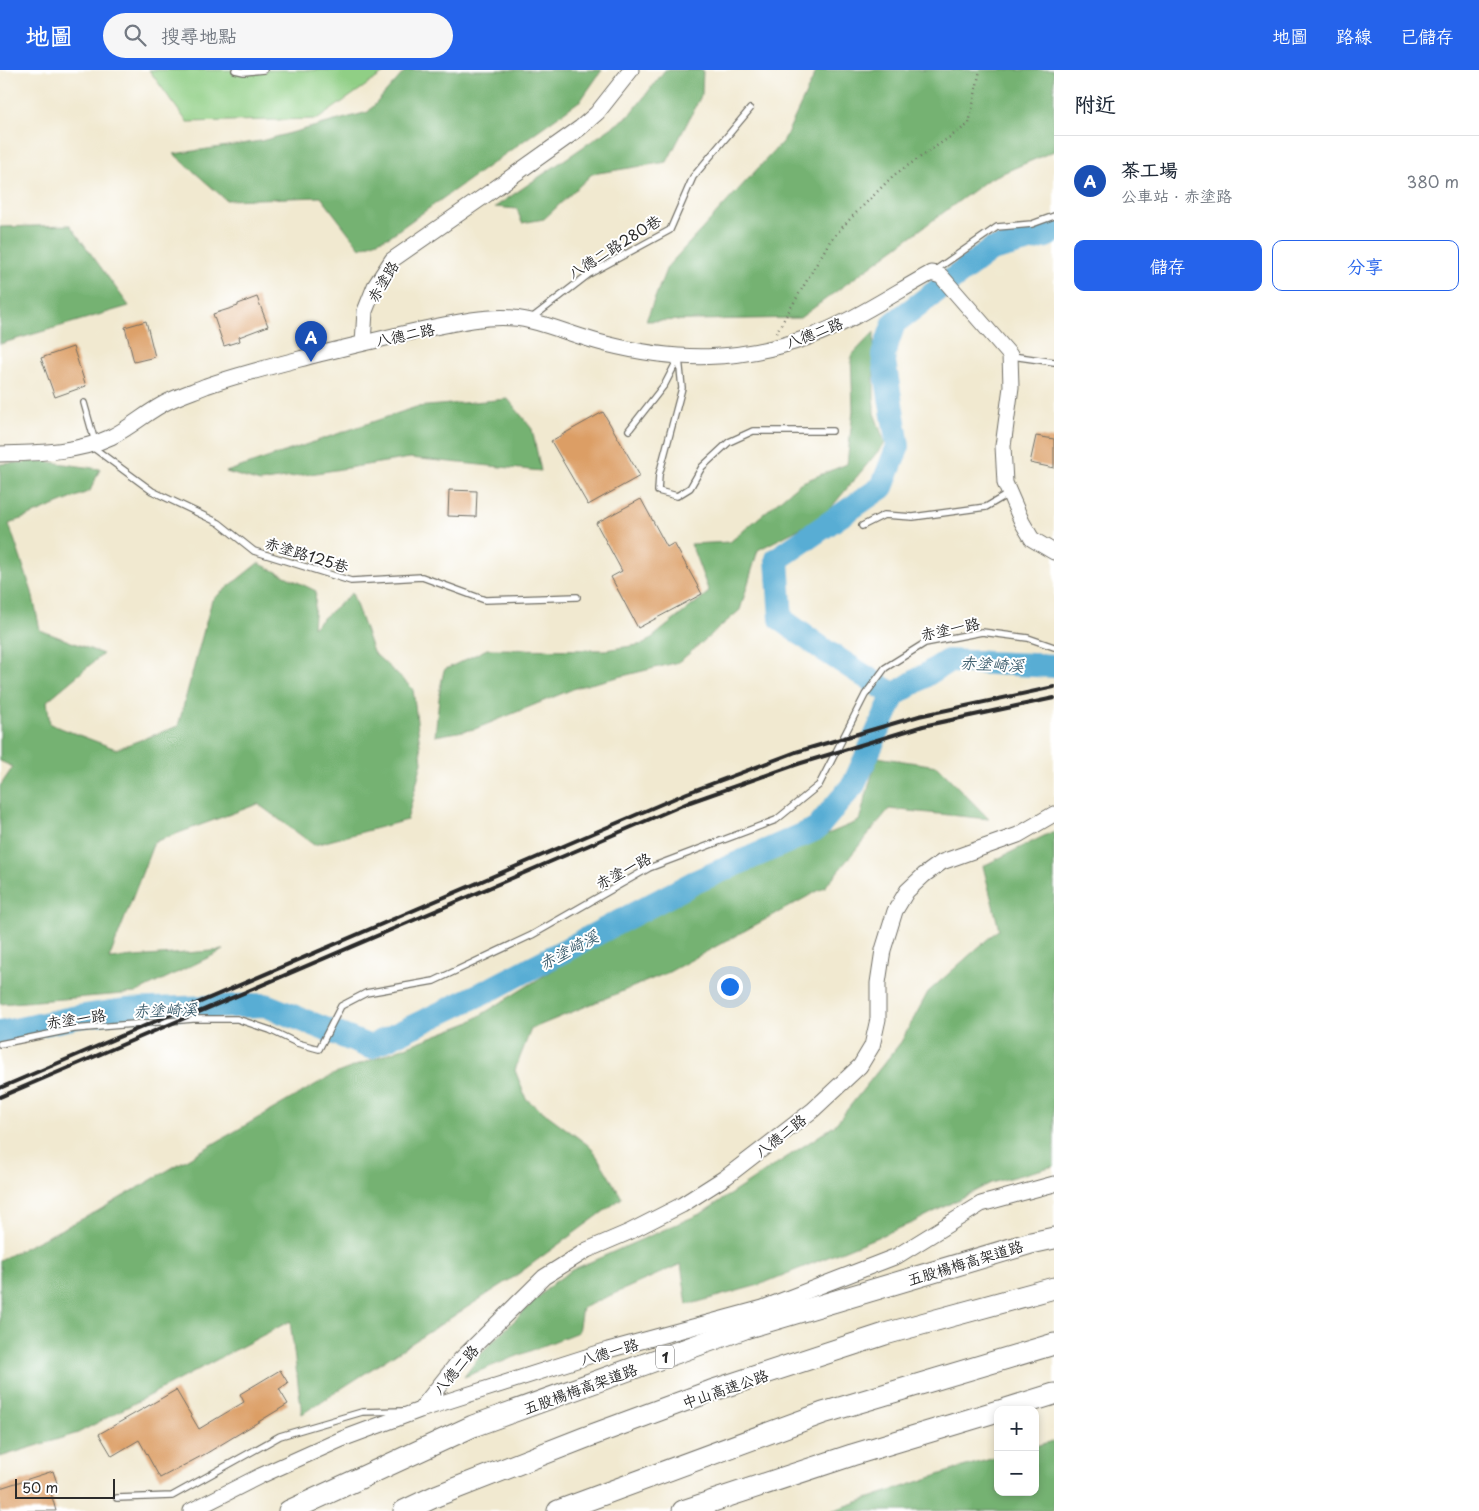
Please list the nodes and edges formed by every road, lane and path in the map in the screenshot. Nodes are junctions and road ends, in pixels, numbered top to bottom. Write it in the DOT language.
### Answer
graph roads {
  1 [pos="235,70"];
  2 [pos="264,70"];
  3 [pos="631,70"];
  4 [pos="980,70"];
  5 [pos="750,109"];
  6 [pos="1054,216"];
  7 [pos="936,275"];
  8 [pos="530,320"];
  9 [pos="363,342"];
  10 [pos="766,350"];
  11 [pos="1010,355"];
  12 [pos="679,357"];
  13 [pos="1054,362"];
  14 [pos="84,403"];
  15 [pos="629,430"];
  16 [pos="832,431"];
  17 [pos="92,444"];
  18 [pos="0,454"];
  19 [pos="1009,493"];
  20 [pos="862,526"];
  21 [pos="1054,552"];
  22 [pos="576,597"];
  23 [pos="1054,647"];
  24 [pos="1054,814"];
  25 [pos="0,1044"];
  26 [pos="1054,1184"];
  27 [pos="1054,1238"];
  28 [pos="1054,1288"];
  29 [pos="1054,1344"];
  30 [pos="1054,1394"];
  31 [pos="1016,1406"];
  32 [pos="420,1410"];
  33 [pos="994,1412"];
  34 [pos="117,1498"];
  35 [pos="191,1511"];
  36 [pos="289,1511"];
  37 [pos="404,1511"];
  38 [pos="558,1511"];
  39 [pos="683,1511"];
  1 -- 2 [label="lane"];
  3 -- 9 [label="street, 赤塗路"];
  4 -- 10 [label="path"];
  5 -- 8 [label="lane, 八德二路280巷"];
  6 -- 7 [label="lane"];
  7 -- 10 [label="street, 八德二路"];
  7 -- 11 [label="street"];
  8 -- 9 [label="street, 八德二路"];
  8 -- 12 [label="street, 八德二路"];
  9 -- 17 [label="street"];
  10 -- 12 [label="street, 八德二路"];
  11 -- 13 [label="lane"];
  11 -- 19 [label="street"];
  12 -- 15 [label="lane"];
  12 -- 16 [label="lane"];
  14 -- 17 [label="lane"];
  17 -- 18 [label="street"];
  17 -- 22 [label="lane, 赤塗路125巷"];
  19 -- 20 [label="lane"];
  19 -- 21 [label="street"];
  23 -- 25 [label="lane, 赤塗一路"];
  24 -- 32 [label="street, 八德二路"];
  26 -- 32 [label="street, 八德一路"];
  27 -- 36 [label="highway, 五股楊梅高架道路 / 1"];
  28 -- 37 [label="highway, 中山高速公路"];
  29 -- 38 [label="highway"];
  30 -- 31 [label="highway"];
  32 -- 34 [label="lane"];
  32 -- 35 [label="street, 八德一路"];
  33 -- 39 [label="highway"];
}
